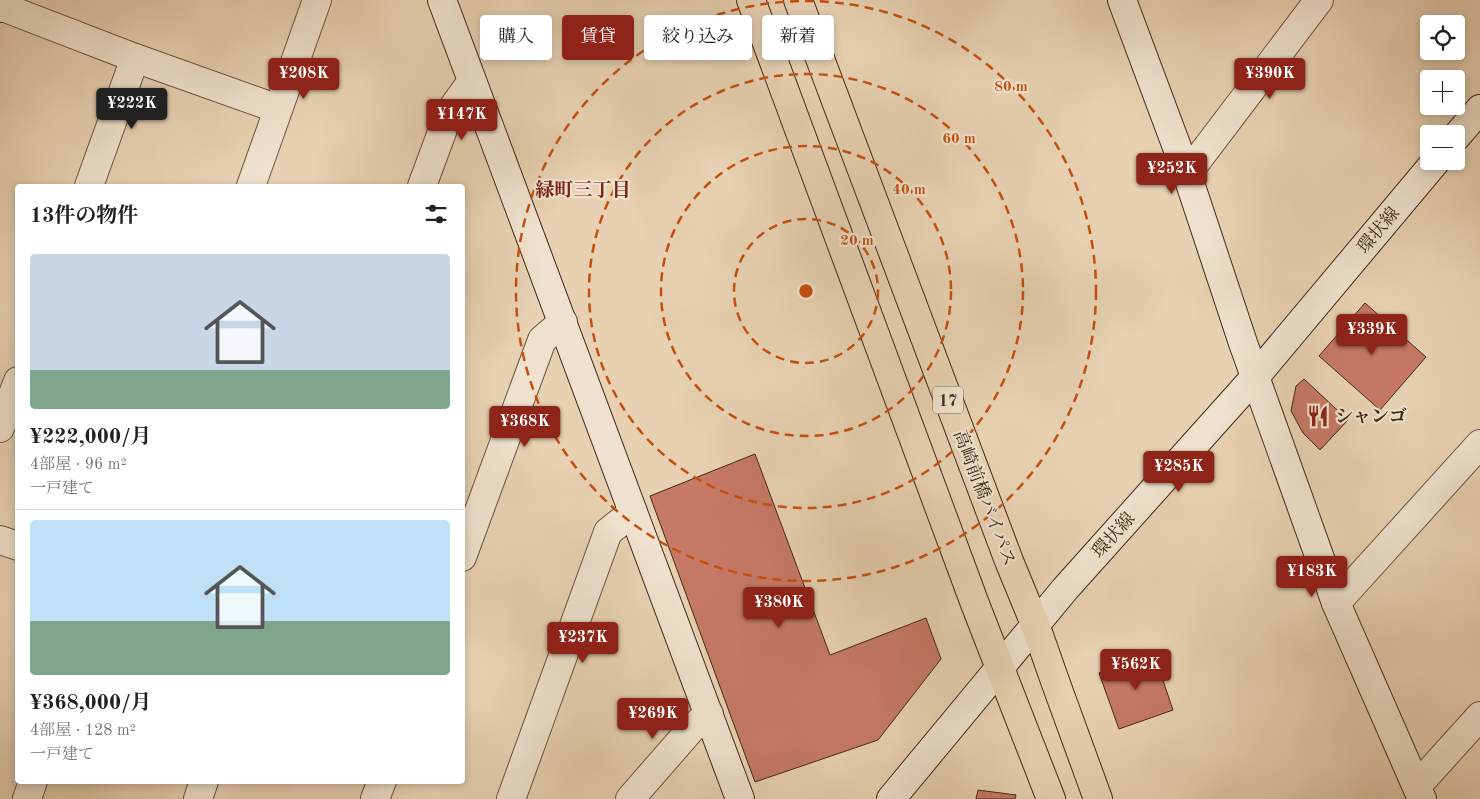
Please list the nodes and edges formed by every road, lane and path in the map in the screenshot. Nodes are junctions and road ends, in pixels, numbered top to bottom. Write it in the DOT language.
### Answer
graph roads {
  1 [pos="317,0"];
  2 [pos="442,0"];
  3 [pos="751,0"];
  4 [pos="798,0"];
  5 [pos="1122,0"];
  6 [pos="1319,0"];
  7 [pos="2,8"];
  8 [pos="135,58"];
  9 [pos="472,81"];
  10 [pos="278,109"];
  11 [pos="1480,109"];
  12 [pos="1465,126"];
  13 [pos="1428,170"];
  14 [pos="1187,174"];
  15 [pos="90,184"];
  16 [pos="251,184"];
  17 [pos="423,184"];
  18 [pos="563,322"];
  19 [pos="1255,376"];
  20 [pos="15,389"];
  21 [pos="0,428"];
  22 [pos="1480,444"];
  23 [pos="633,512"];
  24 [pos="0,540"];
  25 [pos="15,545"];
  26 [pos="465,549"];
  27 [pos="1336,603"];
  28 [pos="1035,624"];
  29 [pos="999,668"];
  30 [pos="708,714"];
  31 [pos="1480,716"];
  32 [pos="32,784"];
  33 [pos="203,784"];
  34 [pos="381,784"];
  35 [pos="1419,792"];
  36 [pos="27,799"];
  37 [pos="198,799"];
  38 [pos="375,799"];
  39 [pos="511,799"];
  40 [pos="630,799"];
  41 [pos="740,799"];
  42 [pos="891,799"];
  43 [pos="1051,799"];
  44 [pos="1098,799"];
  1 -- 10 [label="street"];
  2 -- 9 [label="street"];
  3 -- 29 [label="highway"];
  4 -- 28 [label="highway, 高崎前橋バイパス / 17"];
  5 -- 14 [label="street"];
  6 -- 14 [label="street"];
  7 -- 8 [label="street"];
  8 -- 10 [label="street"];
  8 -- 15 [label="street"];
  9 -- 17 [label="street"];
  9 -- 18 [label="street"];
  10 -- 16 [label="street"];
  11 -- 12 [label="street"];
  13 -- 19 [label="street, 環状線"];
  14 -- 19 [label="street"];
  18 -- 23 [label="street"];
  18 -- 26 [label="street"];
  19 -- 27 [label="street"];
  19 -- 28 [label="street, 環状線"];
  20 -- 21 [label="street"];
  22 -- 27 [label="street"];
  23 -- 30 [label="street"];
  23 -- 39 [label="street"];
  24 -- 25 [label="street"];
  27 -- 35 [label="street"];
  28 -- 29 [label="street, 環状線"];
  28 -- 44 [label="highway, 高崎前橋バイパス / 17"];
  29 -- 42 [label="street, 環状線"];
  29 -- 43 [label="highway"];
  30 -- 40 [label="street"];
  30 -- 41 [label="street"];
  31 -- 35 [label="street"];
  32 -- 36 [label="street"];
  33 -- 37 [label="street"];
  34 -- 38 [label="street"];
}
